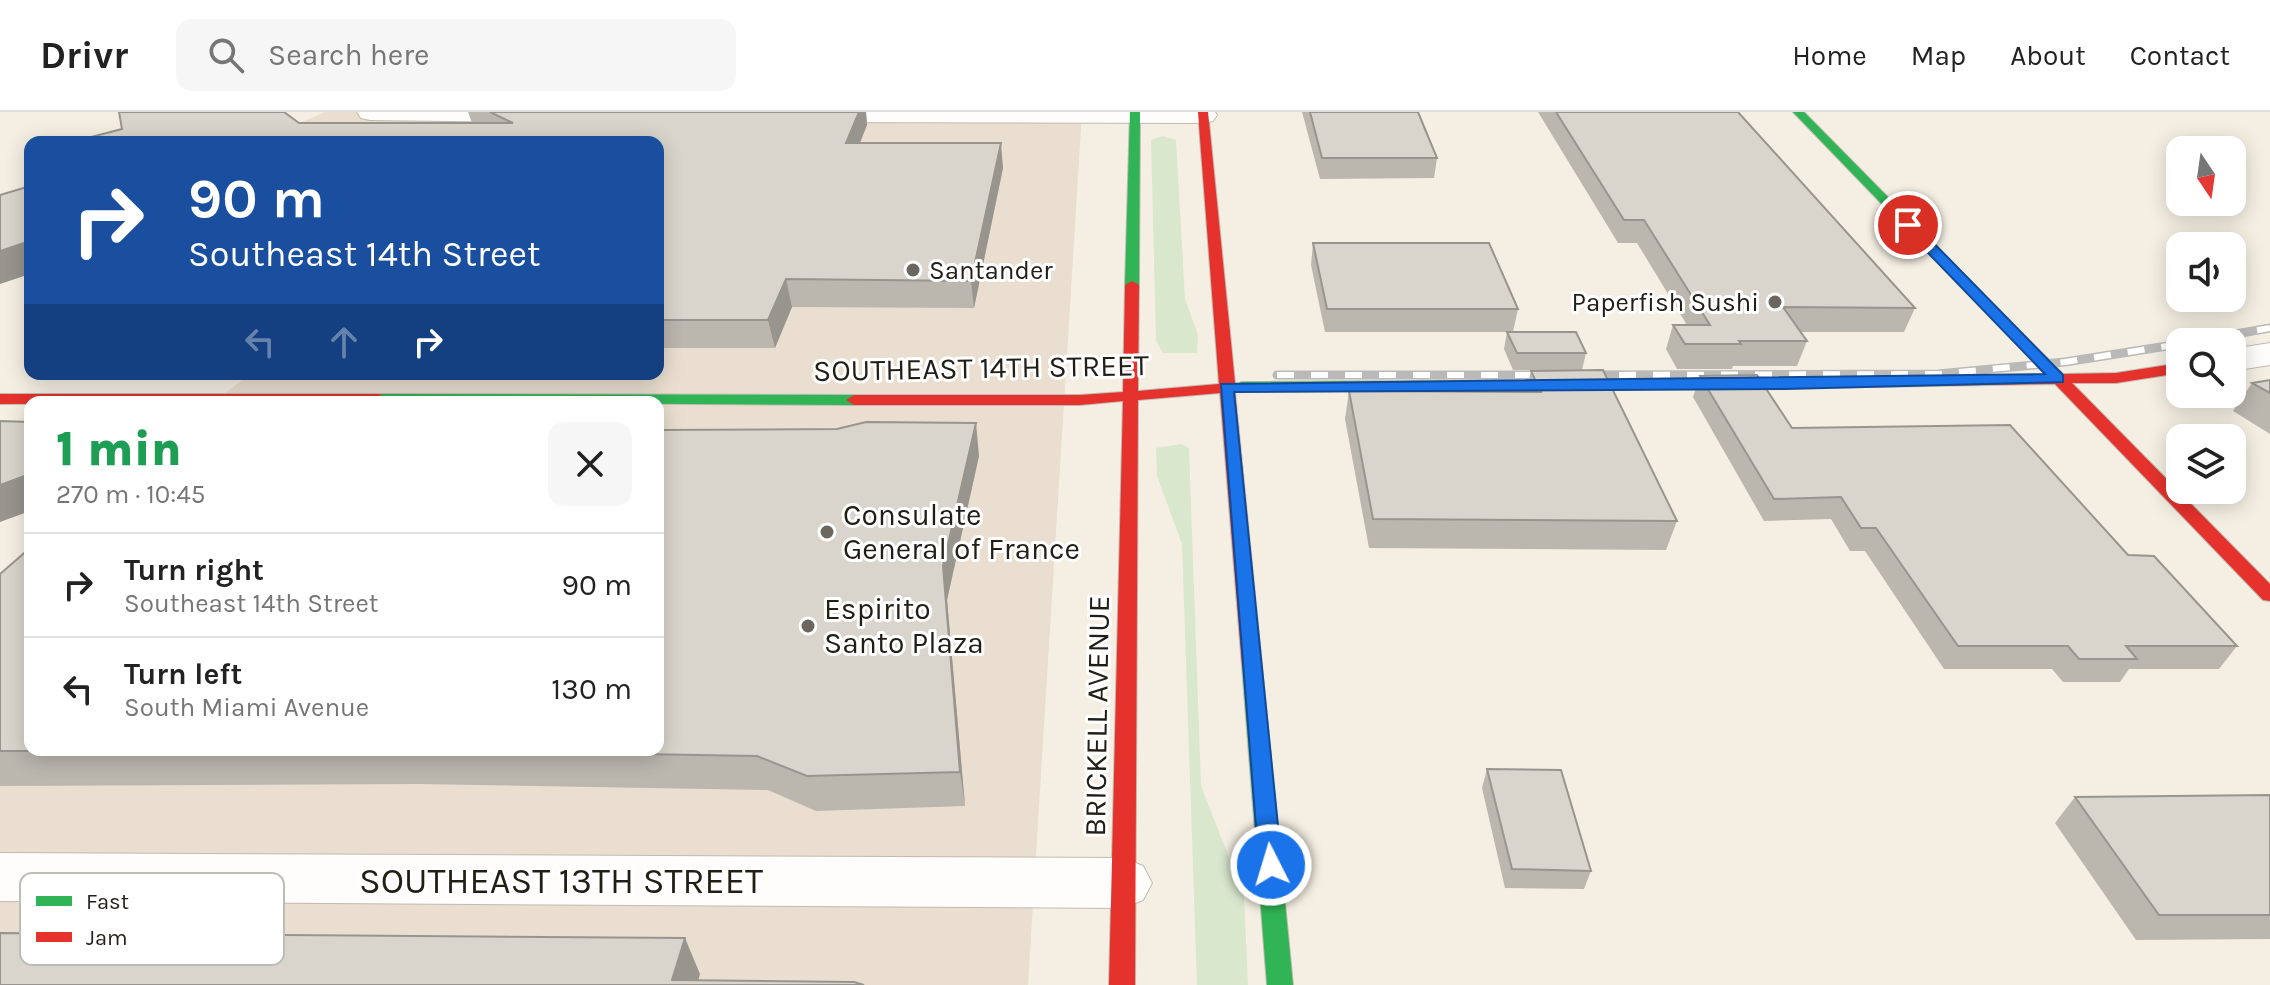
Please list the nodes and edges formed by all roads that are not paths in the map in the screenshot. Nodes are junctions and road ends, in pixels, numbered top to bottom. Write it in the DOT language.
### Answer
graph roads {
  1 [pos="370,112"];
  2 [pos="1798,112"];
  3 [pos="1135,113"];
  4 [pos="1204,113"];
  5 [pos="560,114"];
  6 [pos="784,114"];
  7 [pos="2270,354"];
  8 [pos="2246,358"];
  9 [pos="2166,370"];
  10 [pos="2058,378"];
  11 [pos="1226,387"];
  12 [pos="1128,396"];
  13 [pos="0,399"];
  14 [pos="24,399"];
  15 [pos="664,400"];
  16 [pos="2270,595"];
  17 [pos="0,877"];
  18 [pos="20,877"];
  19 [pos="284,879"];
  20 [pos="1123,883"];
  21 [pos="1122,985"];
  22 [pos="1280,985"];
  1 -- 5 [label="street"];
  2 -- 10 [label="main road"];
  3 -- 4 [label="street"];
  3 -- 6 [label="street"];
  3 -- 12 [label="main road, BRICKELL AVENUE"];
  4 -- 11 [label="main road"];
  7 -- 8 [label="street"];
  9 -- 10 [label="main road, SOUTHEAST 14TH STREET"];
  10 -- 11 [label="main road, SOUTHEAST 14TH STREET"];
  10 -- 16 [label="main road"];
  11 -- 12 [label="main road, SOUTHEAST 14TH STREET"];
  11 -- 22 [label="main road"];
  12 -- 15 [label="main road, SOUTHEAST 14TH STREET"];
  12 -- 20 [label="main road, BRICKELL AVENUE"];
  13 -- 14 [label="main road, SOUTHEAST 14TH STREET"];
  17 -- 18 [label="street, SOUTHEAST 13TH STREET"];
  19 -- 20 [label="street, SOUTHEAST 13TH STREET"];
  20 -- 21 [label="main road, BRICKELL AVENUE"];
}
